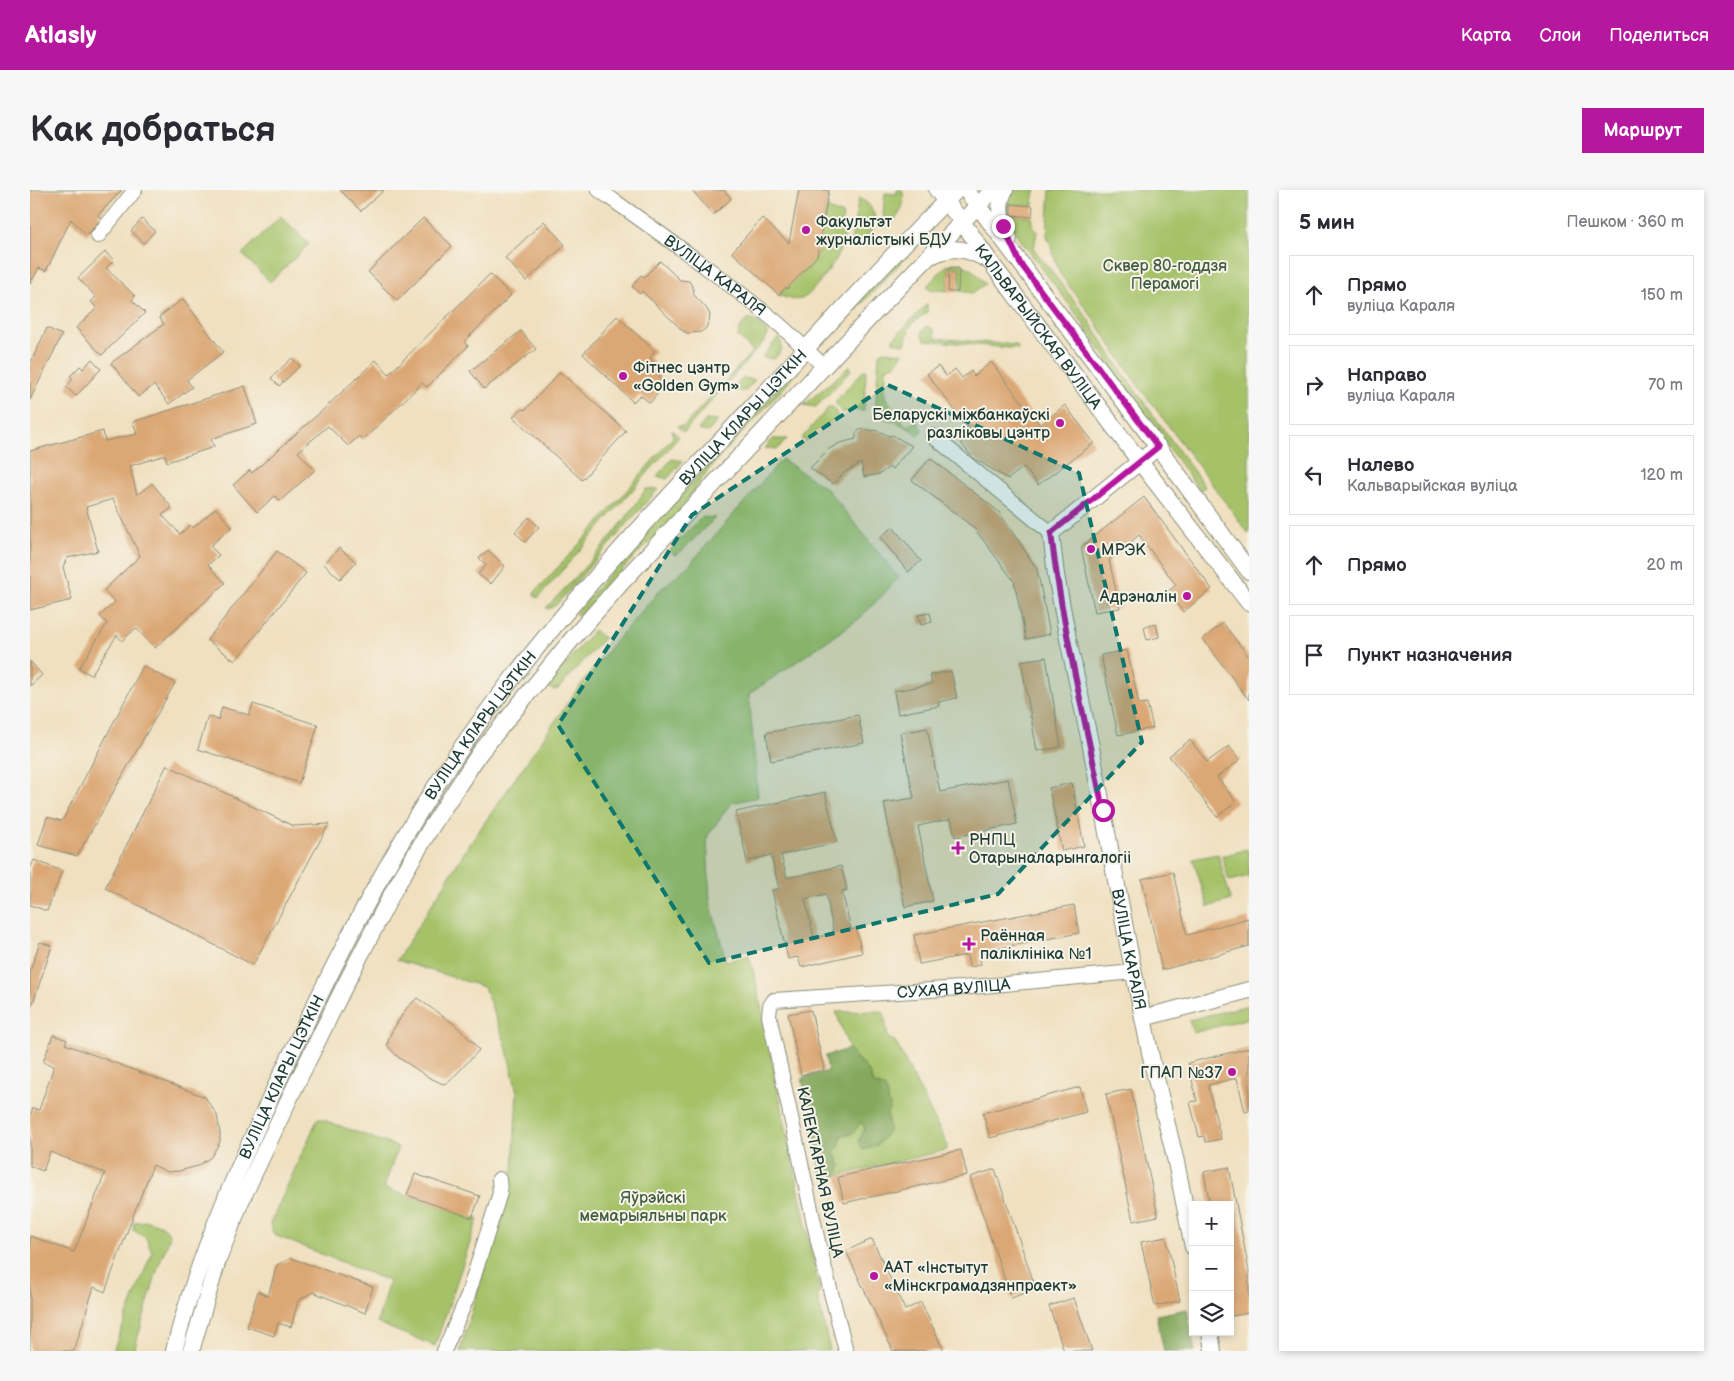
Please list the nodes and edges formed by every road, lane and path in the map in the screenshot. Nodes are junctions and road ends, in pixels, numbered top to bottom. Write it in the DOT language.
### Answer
graph roads {
  1 [pos="135,190"];
  2 [pos="599,190"];
  3 [pos="966,190"];
  4 [pos="993,190"];
  5 [pos="1005,190"];
  6 [pos="947,194"];
  7 [pos="978,207"];
  8 [pos="963,223"];
  9 [pos="98,236"];
  10 [pos="929,257"];
  11 [pos="989,260"];
  12 [pos="1020,263"];
  13 [pos="806,350"];
  14 [pos="825,367"];
  15 [pos="933,436"];
  16 [pos="1158,447"];
  17 [pos="1140,462"];
  18 [pos="1051,533"];
  19 [pos="1249,571"];
  20 [pos="1249,603"];
  21 [pos="1134,972"];
  22 [pos="1249,990"];
  23 [pos="774,1000"];
  24 [pos="1143,1018"];
  25 [pos="500,1179"];
  26 [pos="1189,1228"];
  27 [pos="1211,1336"];
  28 [pos="174,1351"];
  29 [pos="192,1351"];
  30 [pos="444,1351"];
  31 [pos="846,1351"];
  32 [pos="1213,1351"];
  1 -- 9 [label="street"];
  2 -- 13 [label="street, ВУЛІЦА КАРАЛЯ"];
  3 -- 7 [label="main road, КАЛЬВАРЫЙСКАЯ ВУЛІЦА"];
  4 -- 7 [label="main road, ВУЛІЦА КЛАРЫ ЦЭТКІН"];
  5 -- 12 [label="main road"];
  6 -- 8 [label="main road, КАЛЬВАРЫЙСКАЯ ВУЛІЦА"];
  6 -- 13 [label="main road, ВУЛІЦА КЛАРЫ ЦЭТКІН"];
  7 -- 8 [label="main road, ВУЛІЦА КЛАРЫ ЦЭТКІН"];
  7 -- 12 [label="main road, КАЛЬВАРЫЙСКАЯ ВУЛІЦА"];
  8 -- 10 [label="main road, ВУЛІЦА КЛАРЫ ЦЭТКІН"];
  8 -- 11 [label="main road, КАЛЬВАРЫЙСКАЯ ВУЛІЦА"];
  10 -- 11 [label="main road"];
  10 -- 14 [label="main road, ВУЛІЦА КЛАРЫ ЦЭТКІН"];
  11 -- 17 [label="main road, КАЛЬВАРЫЙСКАЯ ВУЛІЦА"];
  12 -- 16 [label="main road, КАЛЬВАРЫЙСКАЯ ВУЛІЦА"];
  13 -- 14 [label="street, ВУЛІЦА КАРАЛЯ"];
  13 -- 28 [label="main road, ВУЛІЦА КЛАРЫ ЦЭТКІН"];
  14 -- 29 [label="main road, ВУЛІЦА КЛАРЫ ЦЭТКІН"];
  15 -- 18 [label="street"];
  16 -- 17 [label="main road"];
  16 -- 19 [label="main road, КАЛЬВАРЫЙСКАЯ ВУЛІЦА"];
  17 -- 18 [label="main road"];
  17 -- 20 [label="main road, КАЛЬВАРЫЙСКАЯ ВУЛІЦА"];
  18 -- 21 [label="main road, ВУЛІЦА КАРАЛЯ"];
  21 -- 23 [label="street, СУХАЯ ВУЛІЦА"];
  21 -- 24 [label="main road, ВУЛІЦА КАРАЛЯ"];
  22 -- 24 [label="main road"];
  23 -- 31 [label="street, КАЛЕКТАРНАЯ ВУЛІЦА"];
  24 -- 26 [label="main road, ВУЛІЦА КАРАЛЯ"];
  25 -- 30 [label="street"];
  27 -- 32 [label="main road"];
}
